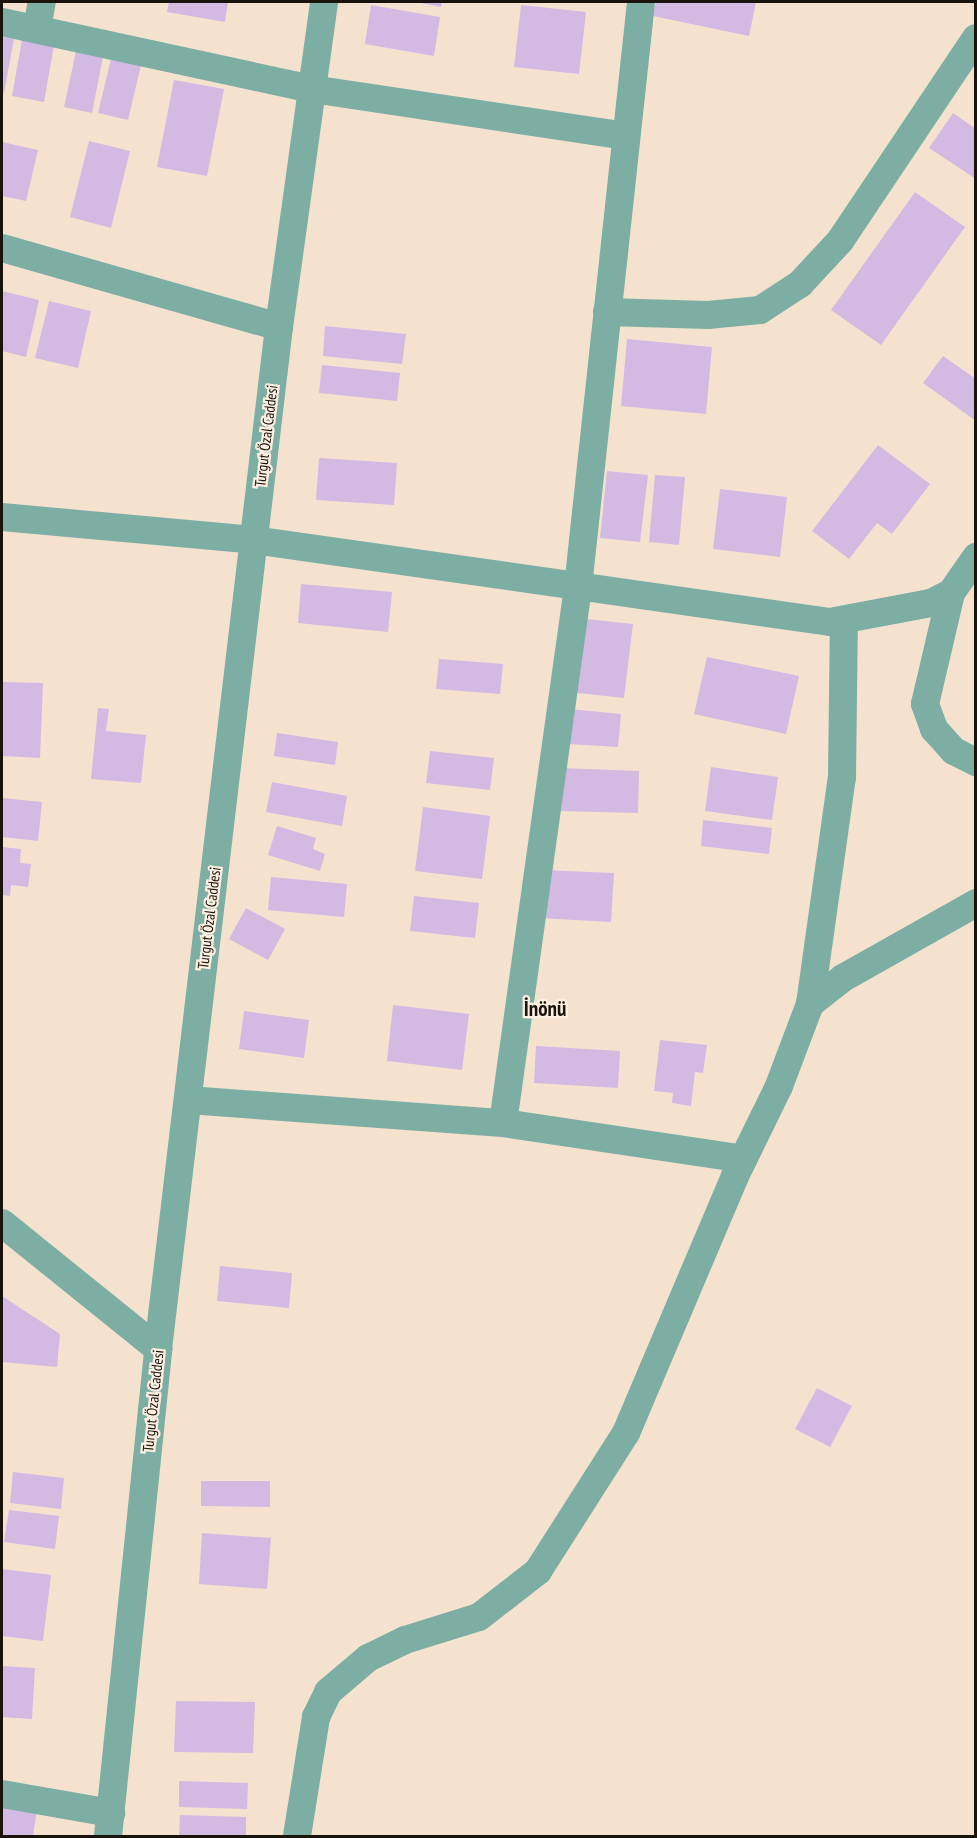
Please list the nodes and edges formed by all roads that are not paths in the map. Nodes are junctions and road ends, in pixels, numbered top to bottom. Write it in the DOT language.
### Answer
graph roads {
  1 [pos="42,2"];
  2 [pos="324,2"];
  3 [pos="641,2"];
  4 [pos="2,22"];
  5 [pos="37,29"];
  6 [pos="975,38"];
  7 [pos="312,89"];
  8 [pos="625,136"];
  9 [pos="2,248"];
  10 [pos="607,312"];
  11 [pos="279,327"];
  12 [pos="2,517"];
  13 [pos="254,540"];
  14 [pos="975,557"];
  15 [pos="578,586"];
  16 [pos="951,593"];
  17 [pos="844,620"];
  18 [pos="975,762"];
  19 [pos="975,903"];
  20 [pos="810,1004"];
  21 [pos="188,1100"];
  22 [pos="503,1123"];
  23 [pos="743,1159"];
  24 [pos="2,1223"];
  25 [pos="158,1349"];
  26 [pos="2,1794"];
  27 [pos="110,1825"];
  28 [pos="297,1836"];
  1 -- 5 [label="street"];
  2 -- 7 [label="street, Turgut Özal Caddesi"];
  3 -- 8 [label="street"];
  4 -- 5 [label="street"];
  5 -- 7 [label="street"];
  6 -- 10 [label="street"];
  7 -- 8 [label="street"];
  7 -- 11 [label="street, Turgut Özal Caddesi"];
  8 -- 10 [label="street"];
  9 -- 11 [label="street"];
  10 -- 15 [label="street"];
  11 -- 13 [label="street, Turgut Özal Caddesi"];
  12 -- 13 [label="street"];
  13 -- 15 [label="street"];
  13 -- 21 [label="street, Turgut Özal Caddesi"];
  14 -- 16 [label="street"];
  15 -- 17 [label="street"];
  15 -- 22 [label="street"];
  16 -- 17 [label="street"];
  16 -- 18 [label="street"];
  17 -- 20 [label="street"];
  19 -- 20 [label="street"];
  20 -- 23 [label="street"];
  21 -- 22 [label="street"];
  21 -- 25 [label="street, Turgut Özal Caddesi"];
  22 -- 23 [label="street"];
  23 -- 28 [label="street"];
  24 -- 25 [label="street"];
  25 -- 27 [label="street, Turgut Özal Caddesi"];
  26 -- 27 [label="street"];
}
